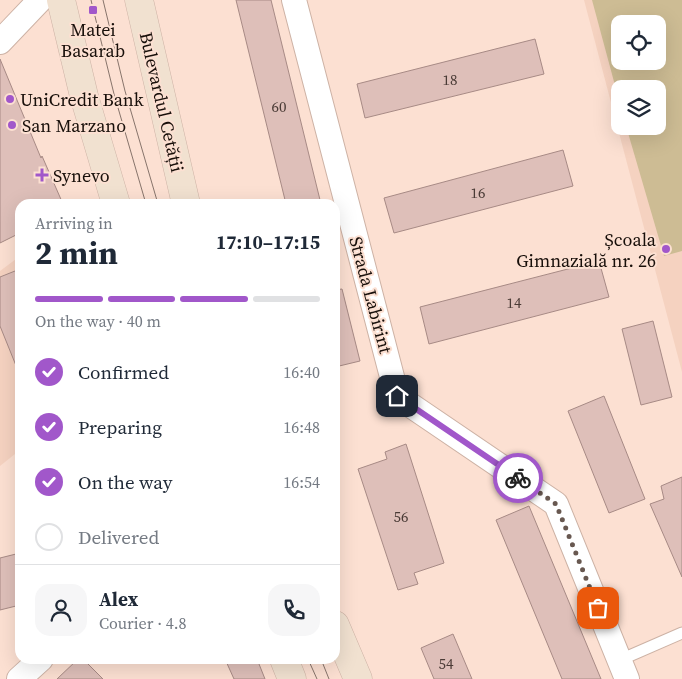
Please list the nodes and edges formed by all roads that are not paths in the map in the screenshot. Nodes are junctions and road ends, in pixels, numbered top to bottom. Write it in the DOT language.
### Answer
graph roads {
  1 [pos="40,0"];
  2 [pos="61,0"];
  3 [pos="139,0"];
  4 [pos="294,0"];
  5 [pos="0,42"];
  6 [pos="115,199"];
  7 [pos="185,199"];
  8 [pos="682,633"];
  9 [pos="340,637"];
  10 [pos="36,664"];
  11 [pos="286,664"];
  12 [pos="623,670"];
  13 [pos="19,679"];
  14 [pos="292,679"];
  15 [pos="358,679"];
  1 -- 5 [label="street"];
  2 -- 6 [label="main road"];
  3 -- 7 [label="main road, Bulevardul Cetății"];
  4 -- 12 [label="street, Strada Labirint"];
  8 -- 12 [label="lane"];
  9 -- 15 [label="main road"];
  10 -- 13 [label="street"];
  11 -- 14 [label="main road"];
}
